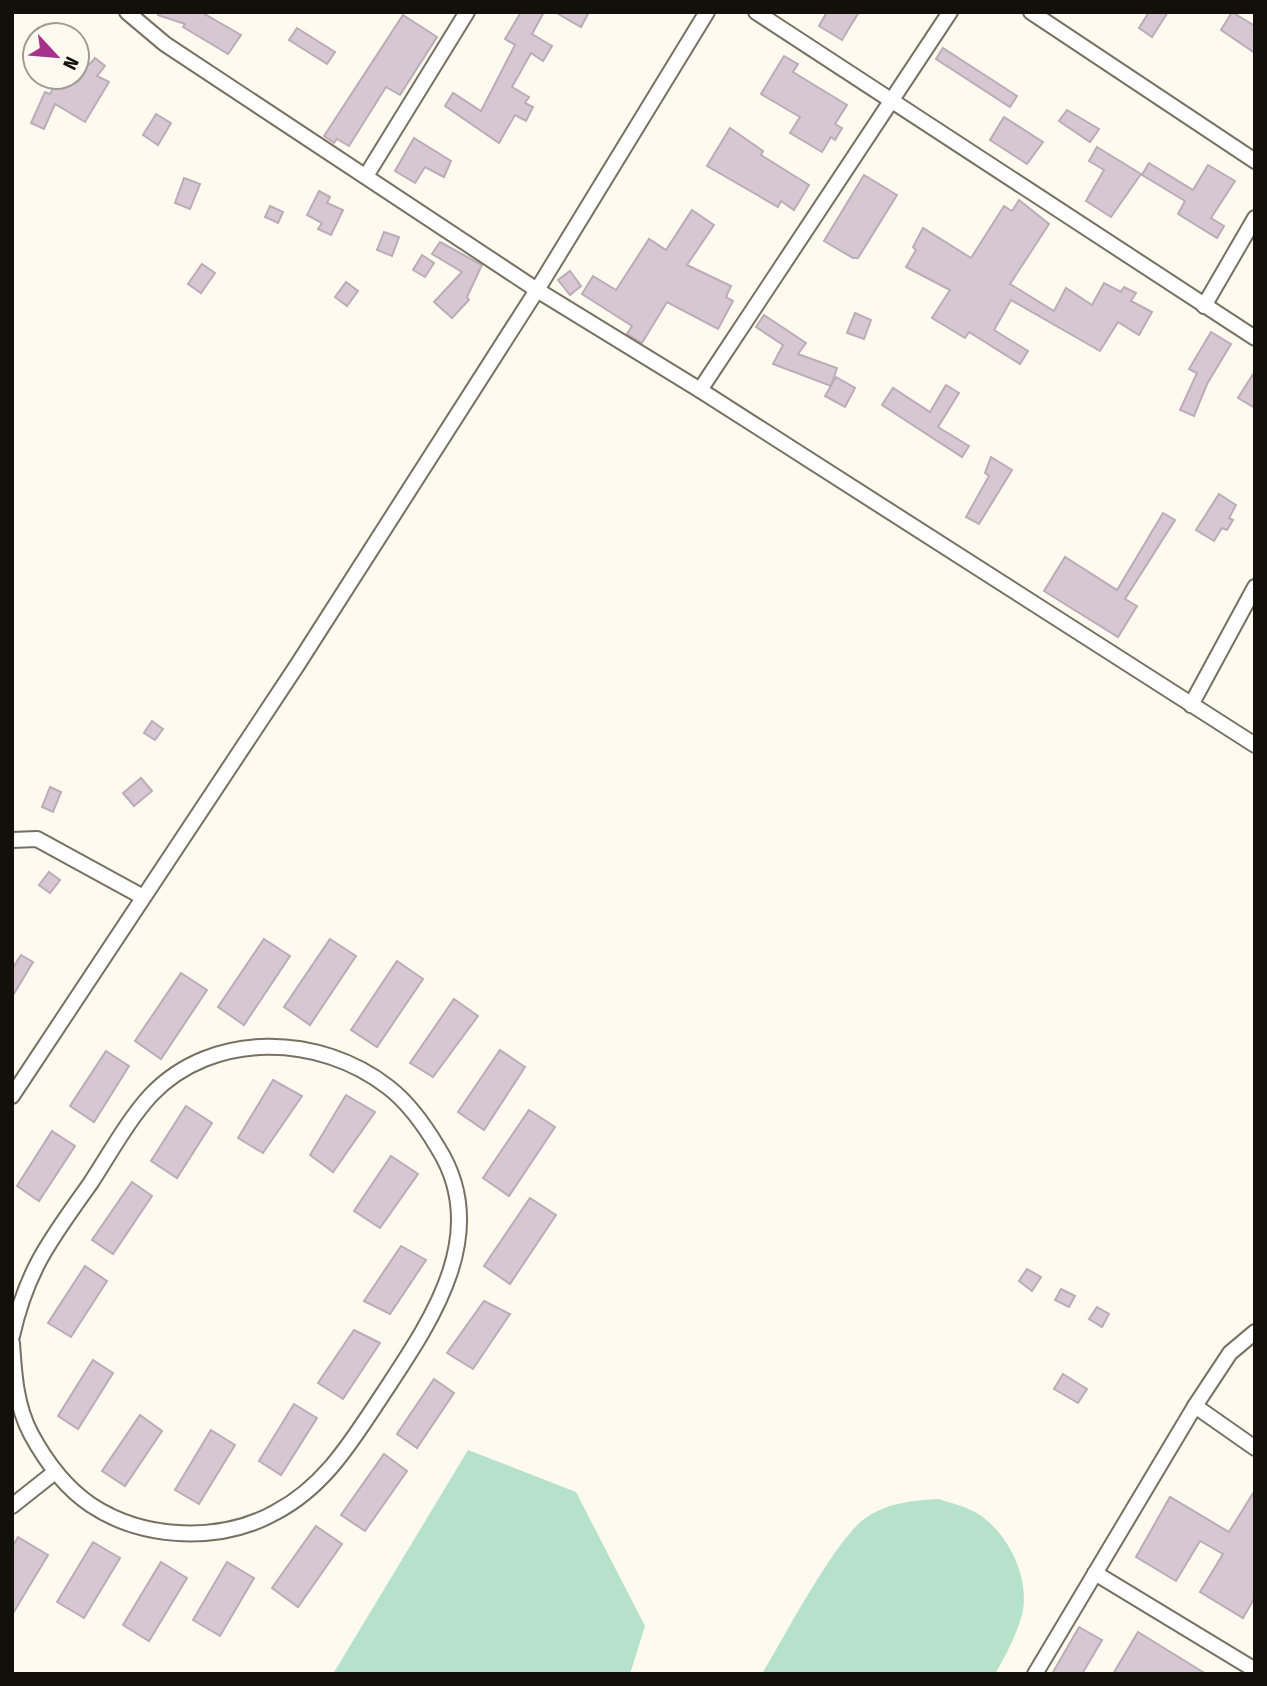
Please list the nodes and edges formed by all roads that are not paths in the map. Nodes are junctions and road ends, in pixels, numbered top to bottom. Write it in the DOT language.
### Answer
graph roads {
  1 [pos="127,12"];
  2 [pos="467,12"];
  3 [pos="706,12"];
  4 [pos="756,12"];
  5 [pos="950,12"];
  6 [pos="1031,12"];
  7 [pos="893,100"];
  8 [pos="1255,161"];
  9 [pos="366,176"];
  10 [pos="1255,218"];
  11 [pos="537,290"];
  12 [pos="1205,306"];
  13 [pos="1255,338"];
  14 [pos="700,390"];
  15 [pos="1255,587"];
  16 [pos="1250,608"];
  17 [pos="1191,705"];
  18 [pos="1255,745"];
  19 [pos="12,840"];
  20 [pos="143,897"];
  21 [pos="12,1096"];
  22 [pos="1255,1332"];
  23 [pos="12,1336"];
  24 [pos="12,1343"];
  25 [pos="1195,1406"];
  26 [pos="1255,1448"];
  27 [pos="55,1472"];
  28 [pos="12,1506"];
  29 [pos="1095,1573"];
  30 [pos="1255,1670"];
  31 [pos="1035,1674"];
  1 -- 9 [label="street"];
  2 -- 9 [label="street"];
  3 -- 11 [label="street"];
  4 -- 7 [label="street"];
  5 -- 7 [label="street"];
  6 -- 8 [label="street"];
  7 -- 12 [label="street"];
  7 -- 14 [label="street"];
  9 -- 11 [label="street"];
  10 -- 12 [label="street"];
  11 -- 14 [label="street"];
  11 -- 20 [label="street"];
  12 -- 13 [label="street"];
  14 -- 17 [label="street"];
  15 -- 16 [label="street"];
  16 -- 17 [label="street"];
  17 -- 18 [label="street"];
  19 -- 20 [label="street"];
  20 -- 21 [label="street"];
  22 -- 25 [label="street"];
  23 -- 27 [label="street"];
  24 -- 27 [label="street"];
  25 -- 26 [label="street"];
  25 -- 29 [label="street"];
  27 -- 28 [label="street"];
  29 -- 30 [label="street"];
  29 -- 31 [label="street"];
}
